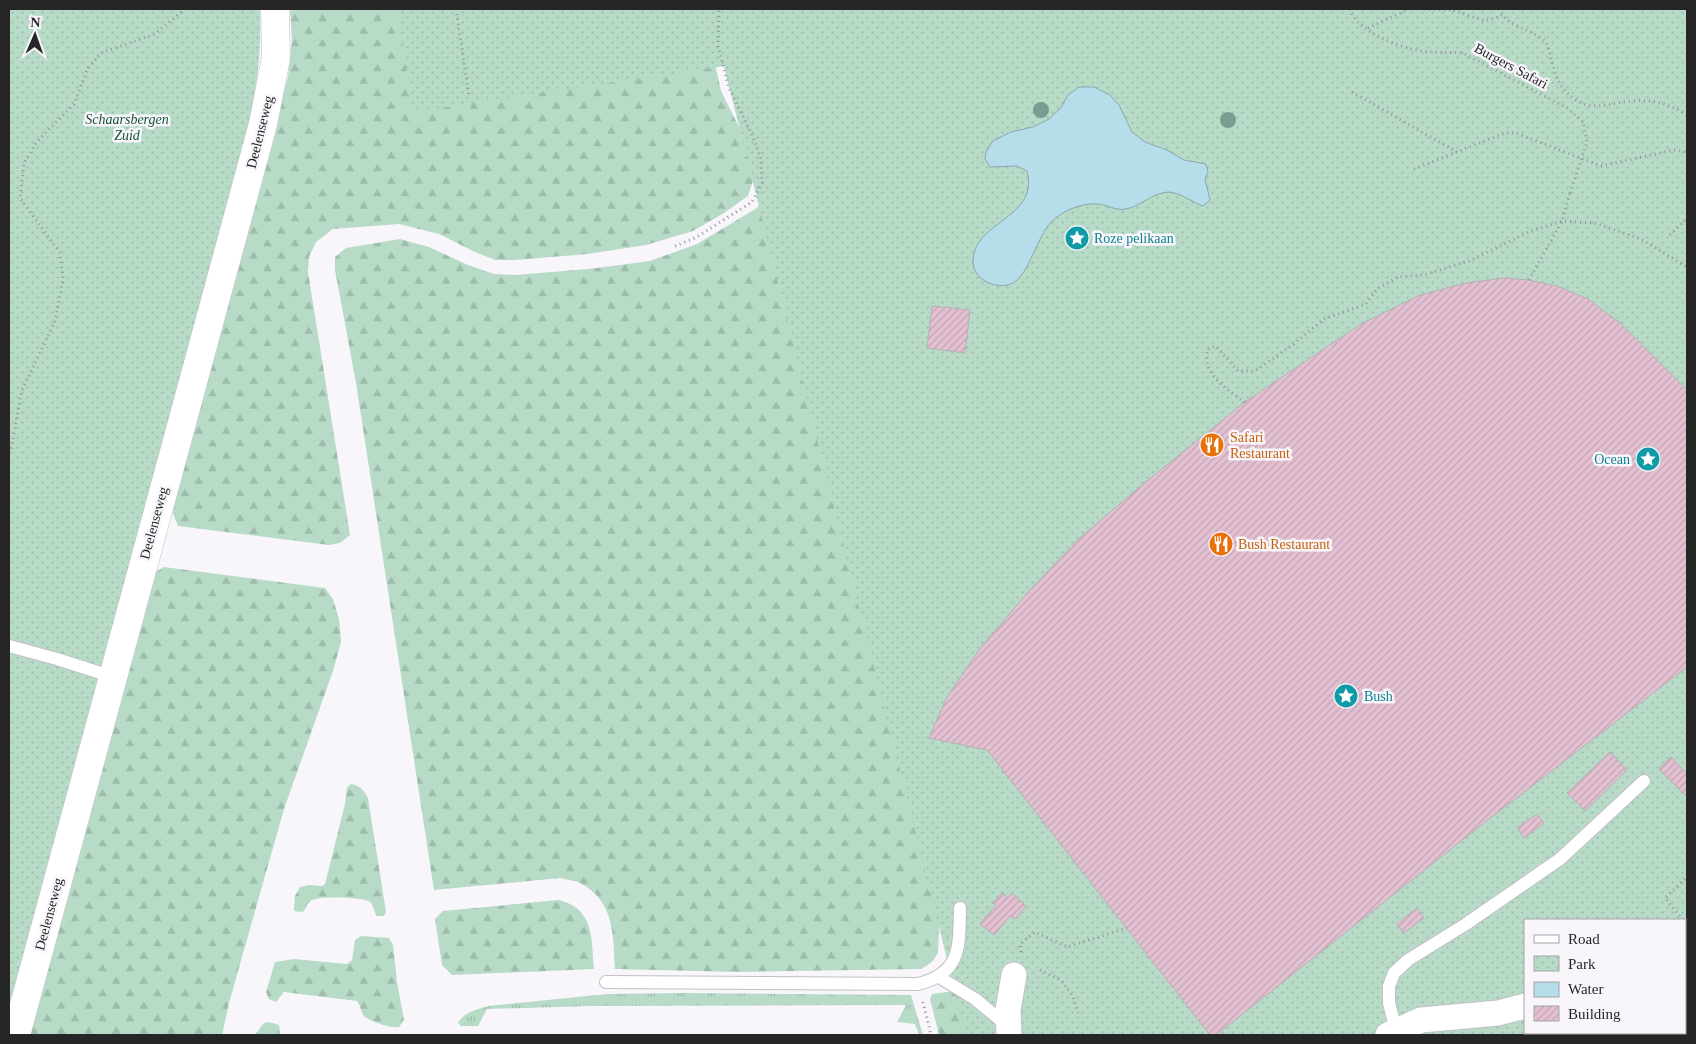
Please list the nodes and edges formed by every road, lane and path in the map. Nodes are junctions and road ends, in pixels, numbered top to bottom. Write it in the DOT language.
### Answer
graph roads {
  1 [pos="184,9"];
  2 [pos="275,9"];
  3 [pos="456,9"];
  4 [pos="719,9"];
  5 [pos="1350,9"];
  6 [pos="1409,9"];
  7 [pos="1424,9"];
  8 [pos="1499,9"];
  9 [pos="1502,16"];
  10 [pos="1367,28"];
  11 [pos="1352,92"];
  12 [pos="469,96"];
  13 [pos="1687,115"];
  14 [pos="1458,152"];
  15 [pos="1687,152"];
  16 [pos="1414,169"];
  17 [pos="1687,218"];
  18 [pos="1562,221"];
  19 [pos="1670,235"];
  20 [pos="675,246"];
  21 [pos="1687,267"];
  22 [pos="1529,280"];
  23 [pos="1245,402"];
  24 [pos="9,453"];
  25 [pos="9,646"];
  26 [pos="113,678"];
  27 [pos="1644,781"];
  28 [pos="1687,876"];
  29 [pos="960,908"];
  30 [pos="1682,919"];
  31 [pos="1127,928"];
  32 [pos="1018,968"];
  33 [pos="939,977"];
  34 [pos="606,982"];
  35 [pos="918,984"];
  36 [pos="1524,1006"];
  37 [pos="1078,1012"];
  38 [pos="1009,1031"];
  39 [pos="1392,1033"];
  40 [pos="16,1035"];
  41 [pos="931,1035"];
  1 -- 24 [label="path"];
  2 -- 26 [label="main road, Deelenseweg"];
  3 -- 12 [label="path"];
  4 -- 20 [label="path"];
  5 -- 10 [label="path, Burgers Safari"];
  6 -- 10 [label="path"];
  7 -- 9 [label="path"];
  8 -- 9 [label="path"];
  9 -- 13 [label="path"];
  10 -- 18 [label="path, Burgers Safari, bridge"];
  11 -- 14 [label="path"];
  14 -- 15 [label="path"];
  14 -- 16 [label="path"];
  17 -- 19 [label="path"];
  18 -- 21 [label="path"];
  18 -- 22 [label="path"];
  18 -- 23 [label="path"];
  25 -- 26 [label="lane"];
  26 -- 40 [label="main road, Deelenseweg"];
  27 -- 39 [label="lane"];
  28 -- 30 [label="path"];
  29 -- 33 [label="lane"];
  31 -- 32 [label="path"];
  32 -- 37 [label="path"];
  32 -- 38 [label="street"];
  33 -- 35 [label="lane"];
  33 -- 38 [label="lane"];
  34 -- 35 [label="lane"];
  35 -- 41 [label="path"];
  36 -- 39 [label="street"];
}
